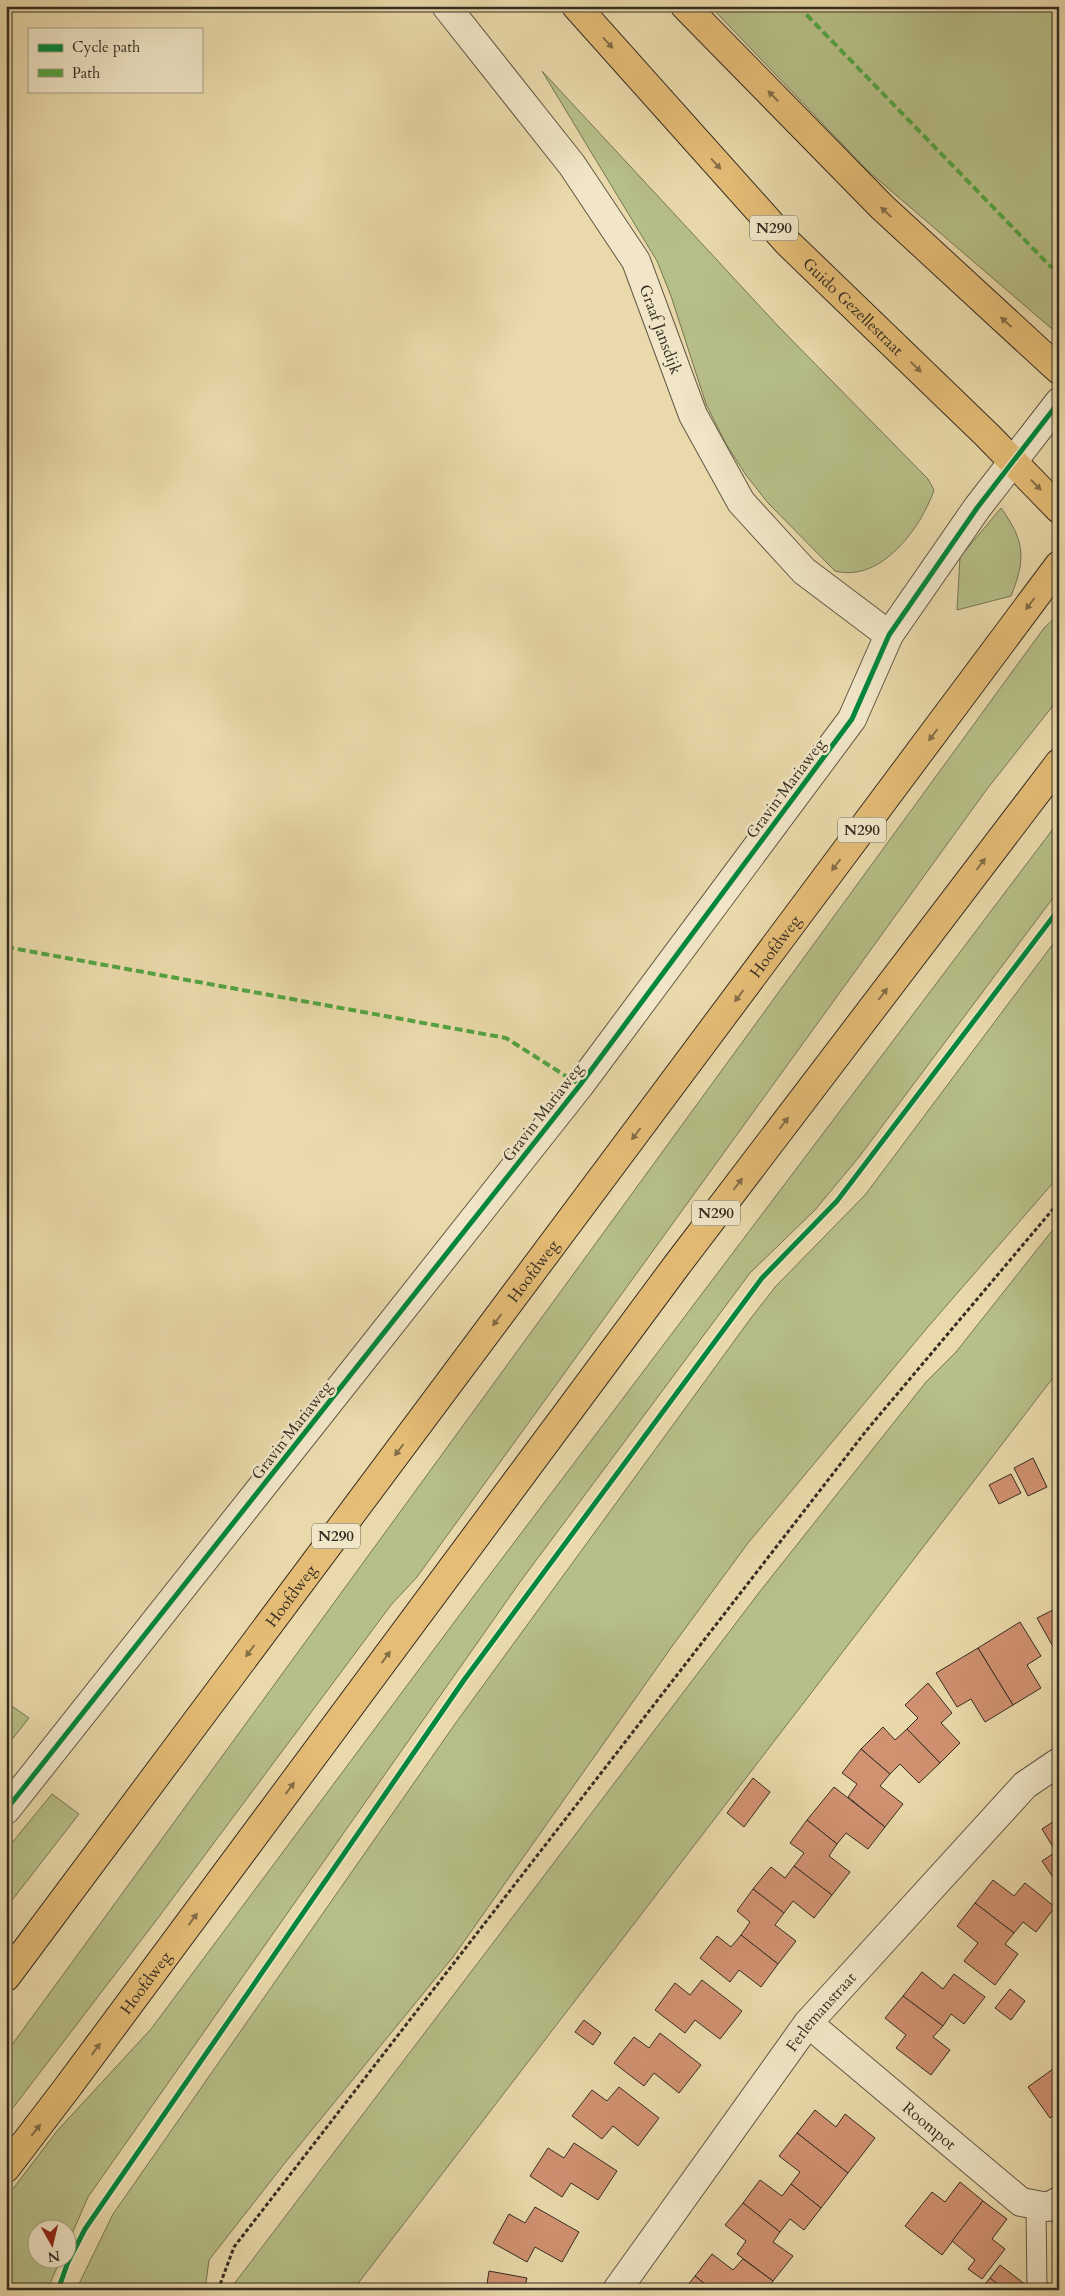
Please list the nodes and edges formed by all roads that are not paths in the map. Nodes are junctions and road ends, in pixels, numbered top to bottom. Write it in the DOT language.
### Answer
graph roads {
  1 [pos="446,6"];
  2 [pos="576,6"];
  3 [pos="686,6"];
  4 [pos="1059,370"];
  5 [pos="1059,402"];
  6 [pos="1014,462"];
  7 [pos="1059,509"];
  8 [pos="1059,565"];
  9 [pos="889,635"];
  10 [pos="1059,763"];
  11 [pos="1059,1762"];
  12 [pos="6,1810"];
  13 [pos="6,1976"];
  14 [pos="808,2023"];
  15 [pos="6,2168"];
  16 [pos="1048,2203"];
  17 [pos="617,2290"];
  18 [pos="1037,2290"];
  1 -- 9 [label="street, Graaf Jansdijk"];
  2 -- 6 [label="main road, Guido Gezellestraat / N290, one-way"];
  4 -- 3 [label="main road, one-way"];
  5 -- 6 [label="street, Gravin Mariaweg"];
  6 -- 7 [label="main road, Guido Gezellestraat / N290, one-way"];
  6 -- 9 [label="street, Gravin Mariaweg"];
  8 -- 13 [label="main road, Hoofdweg / N290, one-way"];
  9 -- 12 [label="street, Gravin Mariaweg"];
  15 -- 10 [label="main road, Hoofdweg / N290, one-way"];
  11 -- 14 [label="street, Ferlemanstraat"];
  14 -- 16 [label="street, Roompot"];
  14 -- 17 [label="street, Ferlemanstraat"];
  16 -- 18 [label="lane"];
}
